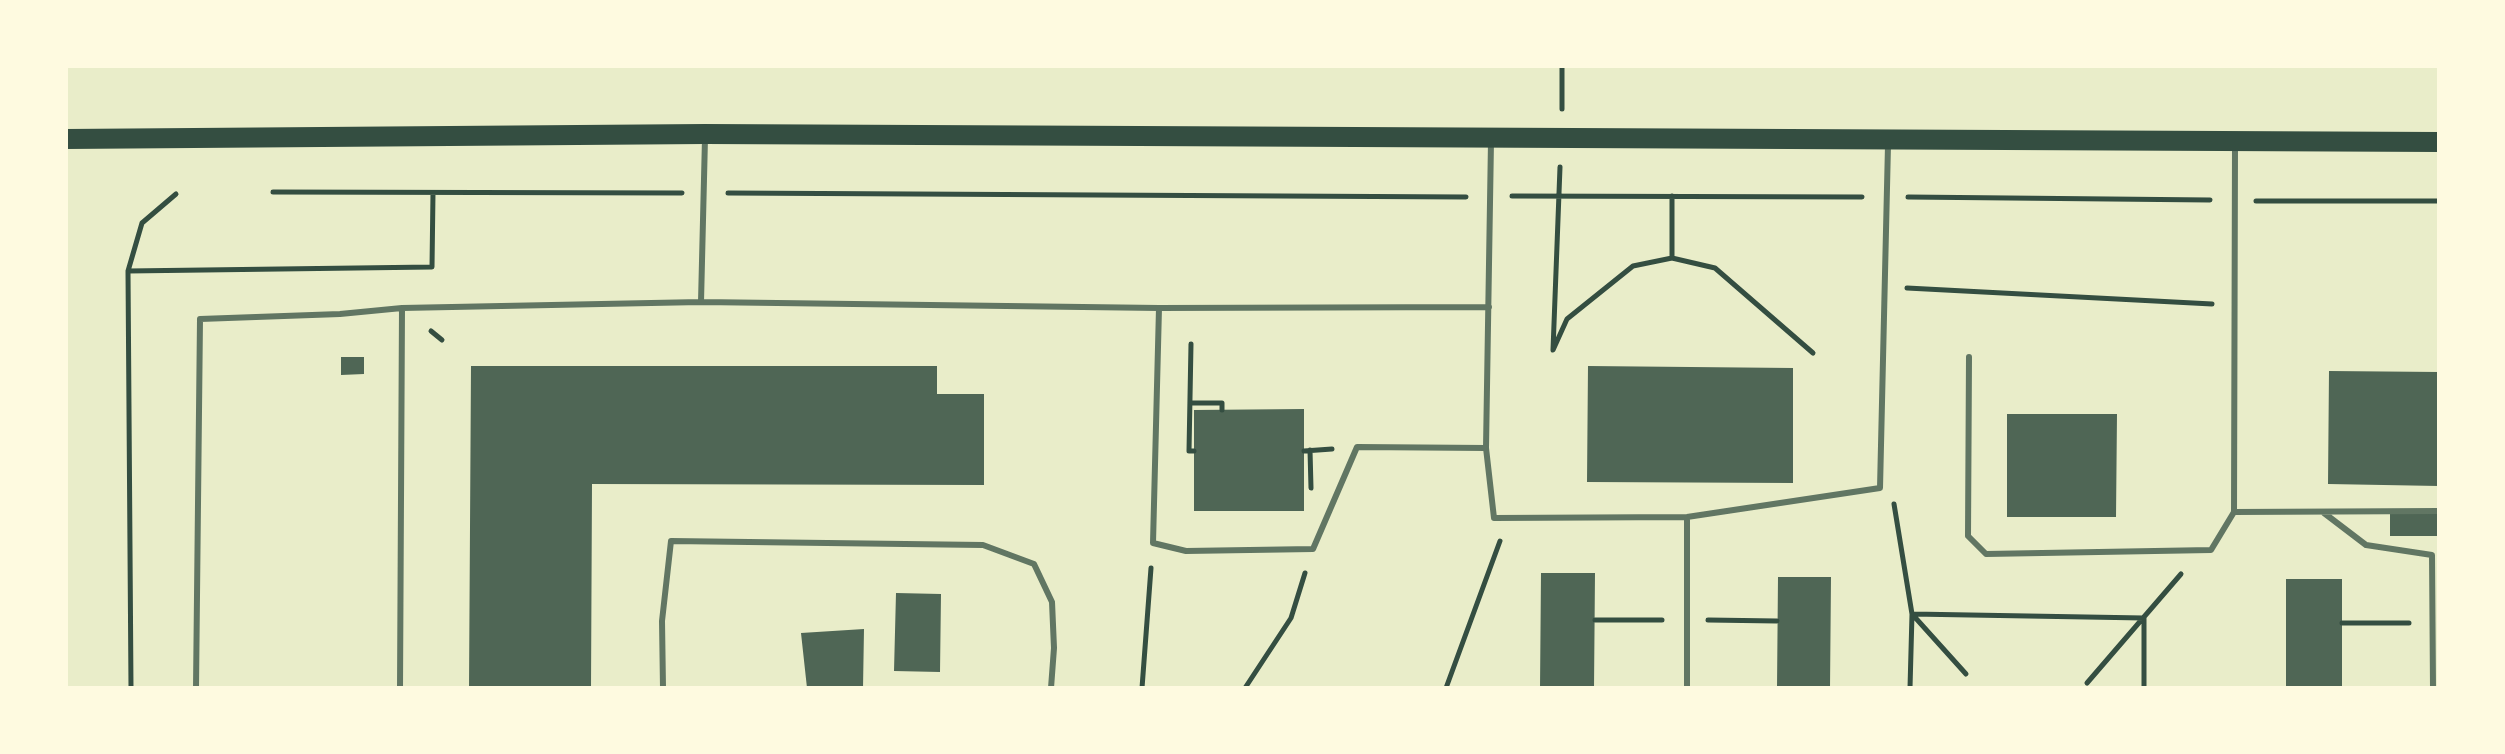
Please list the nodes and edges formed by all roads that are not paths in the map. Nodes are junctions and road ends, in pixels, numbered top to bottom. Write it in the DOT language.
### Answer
graph roads {
  1 [pos="705,134"];
  2 [pos="1491,138"];
  3 [pos="66,139"];
  4 [pos="1888,140"];
  5 [pos="2235,141"];
  6 [pos="2439,142"];
  7 [pos="701,302"];
  8 [pos="1489,307"];
  9 [pos="402,308"];
  10 [pos="1159,308"];
  11 [pos="1969,357"];
  12 [pos="1486,448"];
  13 [pos="2439,511"];
  14 [pos="2234,512"];
  15 [pos="2323,512"];
  16 [pos="1687,517"];
  17 [pos="196,688"];
  18 [pos="400,688"];
  19 [pos="663,688"];
  20 [pos="1051,688"];
  21 [pos="1687,688"];
  22 [pos="2433,688"];
  1 -- 2 [label="main road"];
  1 -- 3 [label="main road"];
  1 -- 7 [label="lane"];
  2 -- 4 [label="main road"];
  2 -- 8 [label="lane"];
  4 -- 5 [label="main road"];
  4 -- 16 [label="lane"];
  5 -- 6 [label="main road"];
  5 -- 14 [label="lane"];
  7 -- 9 [label="lane"];
  7 -- 10 [label="lane"];
  8 -- 10 [label="lane"];
  8 -- 12 [label="lane"];
  9 -- 17 [label="lane"];
  9 -- 18 [label="lane"];
  10 -- 12 [label="lane"];
  11 -- 14 [label="lane"];
  12 -- 16 [label="lane"];
  13 -- 15 [label="lane"];
  14 -- 15 [label="lane"];
  15 -- 22 [label="lane"];
  16 -- 21 [label="lane"];
  19 -- 20 [label="lane"];
}
